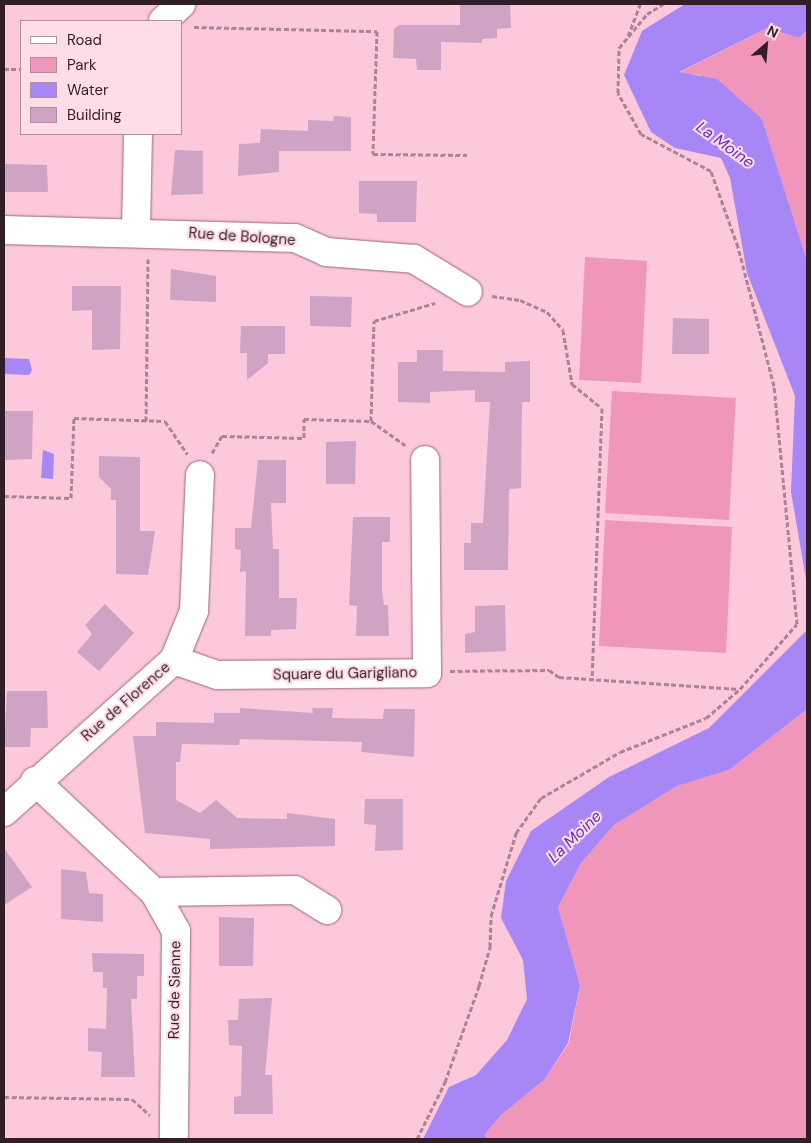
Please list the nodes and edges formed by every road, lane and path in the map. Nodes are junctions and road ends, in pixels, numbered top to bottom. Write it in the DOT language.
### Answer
graph roads {
  1 [pos="640,4"];
  2 [pos="663,4"];
  3 [pos="186,16"];
  4 [pos="168,20"];
  5 [pos="626,39"];
  6 [pos="4,69"];
  7 [pos="20,70"];
  8 [pos="138,135"];
  9 [pos="467,155"];
  10 [pos="4,230"];
  11 [pos="142,230"];
  12 [pos="468,292"];
  13 [pos="146,421"];
  14 [pos="371,421"];
  15 [pos="425,460"];
  16 [pos="200,475"];
  17 [pos="4,496"];
  18 [pos="174,660"];
  19 [pos="427,673"];
  20 [pos="592,679"];
  21 [pos="740,689"];
  22 [pos="35,781"];
  23 [pos="4,812"];
  24 [pos="154,892"];
  25 [pos="327,910"];
  26 [pos="4,1097"];
  27 [pos="174,1137"];
  28 [pos="417,1139"];
  1 -- 5 [label="path"];
  2 -- 5 [label="path"];
  3 -- 4 [label="street"];
  3 -- 9 [label="path"];
  5 -- 21 [label="path"];
  6 -- 7 [label="path"];
  8 -- 11 [label="street"];
  10 -- 11 [label="street, Rue de Bologne"];
  11 -- 12 [label="street, Rue de Bologne"];
  11 -- 13 [label="path"];
  12 -- 14 [label="path"];
  12 -- 20 [label="path"];
  13 -- 16 [label="path"];
  13 -- 17 [label="path"];
  14 -- 15 [label="path"];
  14 -- 16 [label="path"];
  15 -- 19 [label="street, Square du Garigliano"];
  16 -- 18 [label="street, Rue de Florence"];
  18 -- 19 [label="street, Square du Garigliano"];
  18 -- 22 [label="street, Rue de Florence"];
  19 -- 20 [label="path"];
  20 -- 21 [label="path"];
  21 -- 28 [label="path"];
  22 -- 23 [label="street, Rue de Florence"];
  22 -- 24 [label="street, Rue de Sienne"];
  24 -- 25 [label="street"];
  24 -- 27 [label="street, Rue de Sienne"];
  26 -- 27 [label="path"];
}
